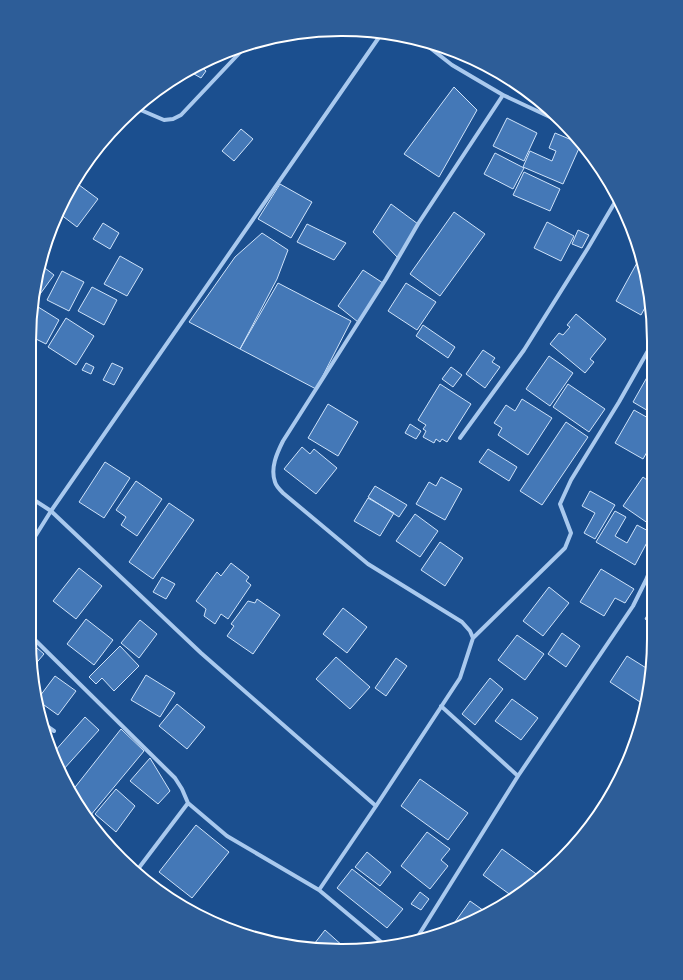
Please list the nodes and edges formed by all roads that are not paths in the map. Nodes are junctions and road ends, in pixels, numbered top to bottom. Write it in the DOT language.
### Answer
graph roads {
  1 [pos="378,39"];
  2 [pos="432,50"];
  3 [pos="239,54"];
  4 [pos="503,95"];
  5 [pos="142,111"];
  6 [pos="547,116"];
  7 [pos="614,204"];
  8 [pos="647,352"];
  9 [pos="460,438"];
  10 [pos="36,501"];
  11 [pos="51,511"];
  12 [pos="36,535"];
  13 [pos="647,578"];
  14 [pos="473,638"];
  15 [pos="36,641"];
  16 [pos="441,706"];
  17 [pos="49,728"];
  18 [pos="54,731"];
  19 [pos="518,776"];
  20 [pos="188,803"];
  21 [pos="376,806"];
  22 [pos="139,867"];
  23 [pos="320,890"];
  24 [pos="419,934"];
  25 [pos="380,941"];
  1 -- 11 [label="street"];
  2 -- 4 [label="street"];
  3 -- 5 [label="street"];
  4 -- 6 [label="street"];
  4 -- 14 [label="street"];
  7 -- 9 [label="street"];
  8 -- 14 [label="street"];
  10 -- 11 [label="street"];
  11 -- 12 [label="street"];
  11 -- 21 [label="street"];
  13 -- 19 [label="street"];
  14 -- 16 [label="street"];
  15 -- 20 [label="street"];
  16 -- 19 [label="street"];
  16 -- 21 [label="street"];
  17 -- 18 [label="street"];
  19 -- 24 [label="street"];
  20 -- 22 [label="street"];
  20 -- 23 [label="street"];
  21 -- 23 [label="street"];
  23 -- 25 [label="street"];
}
